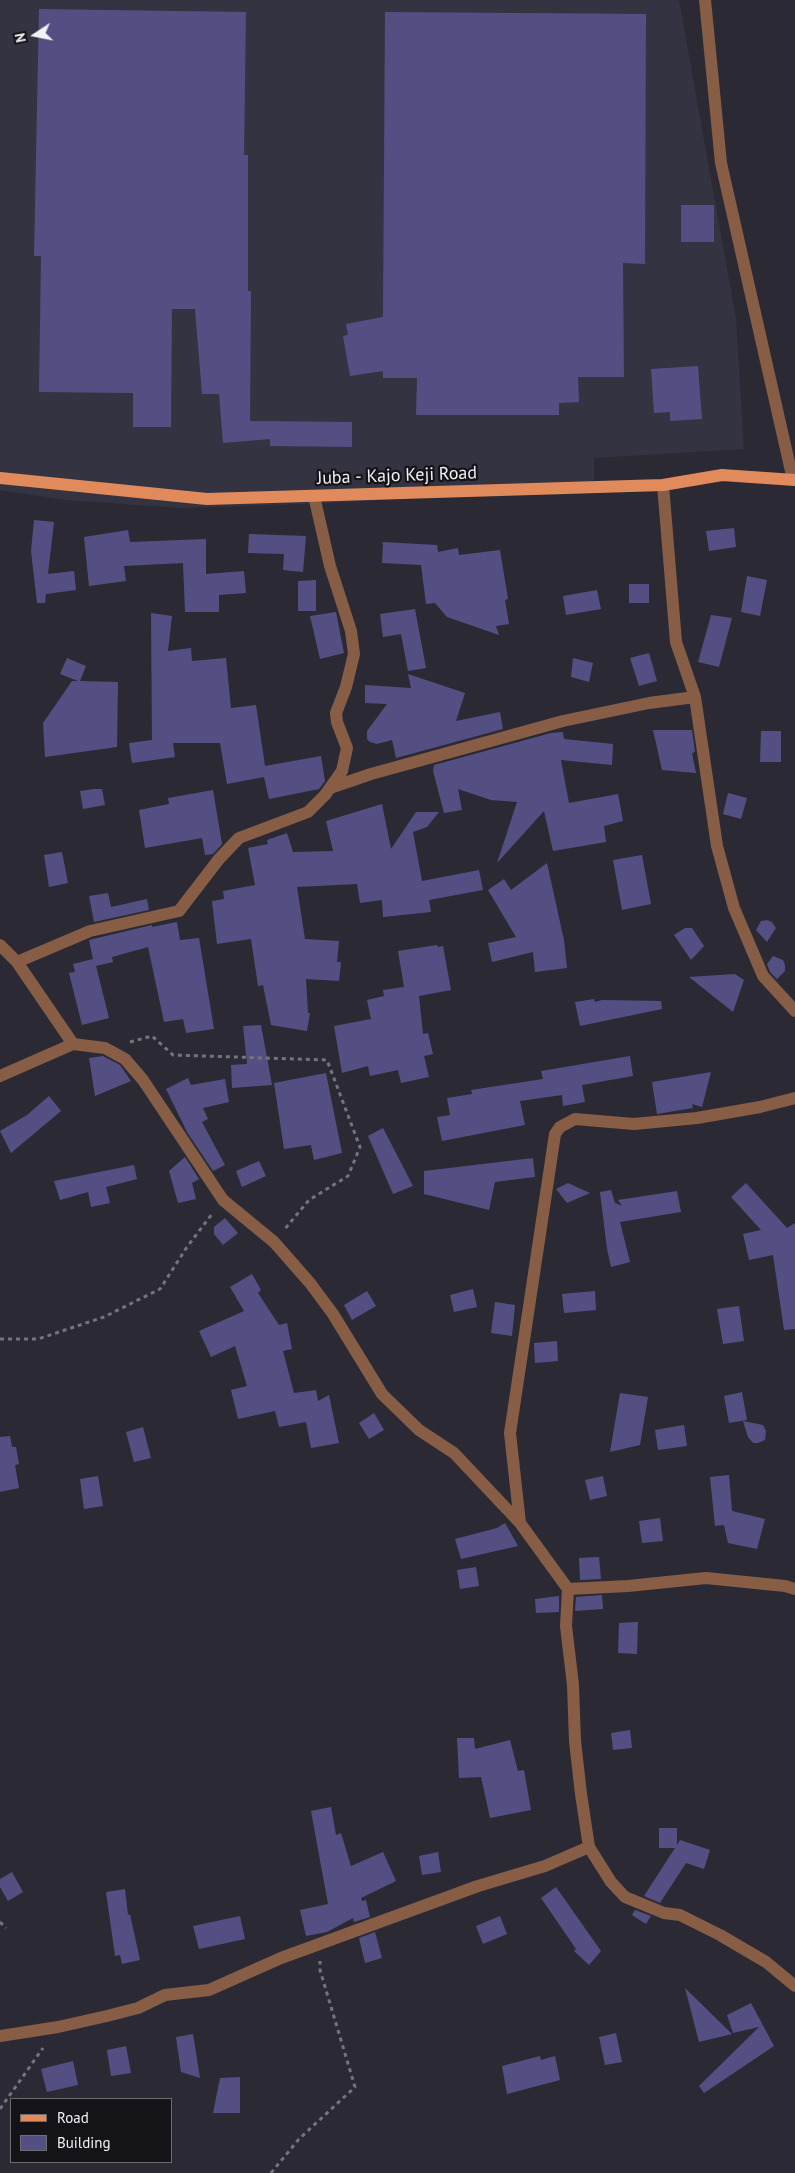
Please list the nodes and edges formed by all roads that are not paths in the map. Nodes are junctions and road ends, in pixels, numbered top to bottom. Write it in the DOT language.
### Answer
graph roads {
  1 [pos="705,0"];
  2 [pos="0,478"];
  3 [pos="794,480"];
  4 [pos="663,484"];
  5 [pos="314,496"];
  6 [pos="695,697"];
  7 [pos="330,788"];
  8 [pos="0,945"];
  9 [pos="16,962"];
  10 [pos="795,1011"];
  11 [pos="73,1044"];
  12 [pos="0,1076"];
  13 [pos="795,1098"];
  14 [pos="520,1523"];
  15 [pos="568,1589"];
  16 [pos="795,1589"];
  17 [pos="589,1847"];
  18 [pos="795,1986"];
  19 [pos="0,2036"];
  1 -- 3 [label="street"];
  2 -- 5 [label="main road, Juba - Kajo Keji Road"];
  3 -- 4 [label="main road, Juba - Kajo Keji Road"];
  4 -- 5 [label="main road, Juba - Kajo Keji Road"];
  4 -- 6 [label="street"];
  5 -- 7 [label="street"];
  6 -- 7 [label="street"];
  6 -- 10 [label="street"];
  7 -- 9 [label="street"];
  8 -- 9 [label="street"];
  9 -- 11 [label="street"];
  11 -- 12 [label="street"];
  11 -- 14 [label="street"];
  13 -- 14 [label="street"];
  14 -- 15 [label="street"];
  15 -- 16 [label="street"];
  15 -- 17 [label="street"];
  17 -- 18 [label="street"];
  17 -- 19 [label="street"];
}
